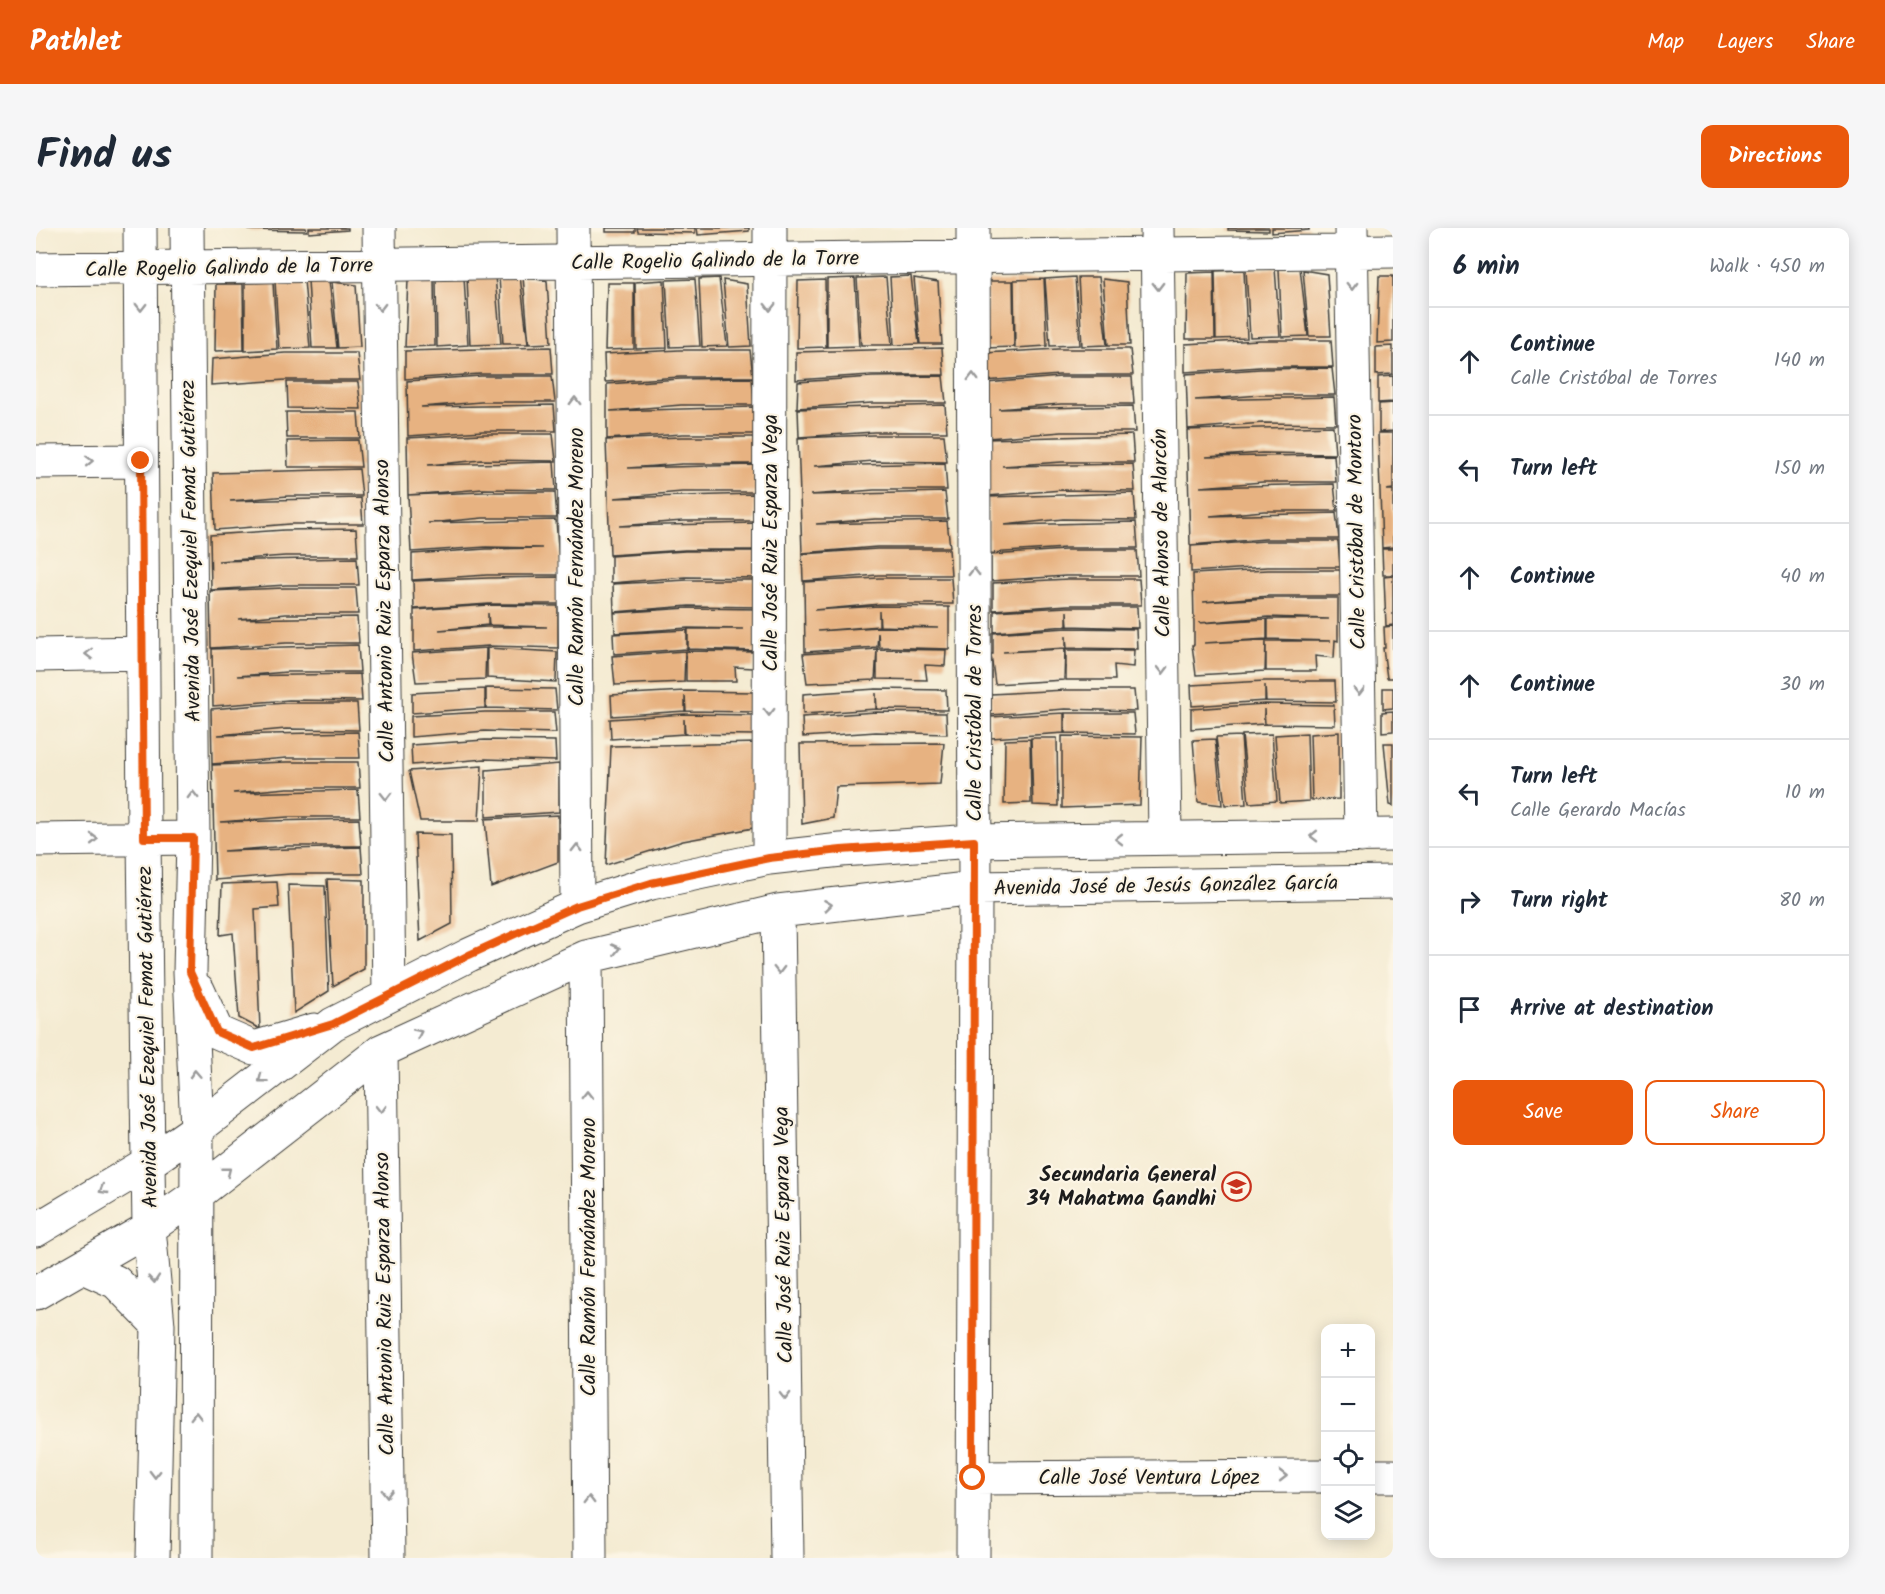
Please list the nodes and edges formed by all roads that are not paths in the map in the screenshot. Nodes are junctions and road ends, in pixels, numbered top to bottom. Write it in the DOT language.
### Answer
graph roads {
  1 [pos="140,228"];
  2 [pos="188,228"];
  3 [pos="379,228"];
  4 [pos="573,228"];
  5 [pos="1351,240"];
  6 [pos="1158,241"];
  7 [pos="973,242"];
  8 [pos="771,244"];
  9 [pos="1393,251"];
  10 [pos="574,262"];
  11 [pos="380,264"];
  12 [pos="188,267"];
  13 [pos="140,268"];
  14 [pos="36,269"];
  15 [pos="141,461"];
  16 [pos="36,462"];
  17 [pos="143,653"];
  18 [pos="36,655"];
  19 [pos="1393,835"];
  20 [pos="1361,836"];
  21 [pos="144,838"];
  22 [pos="193,838"];
  23 [pos="1165,838"];
  24 [pos="36,840"];
  25 [pos="974,841"];
  26 [pos="769,858"];
  27 [pos="1393,882"];
  28 [pos="975,888"];
  29 [pos="577,906"];
  30 [pos="778,911"];
  31 [pos="586,957"];
  32 [pos="190,972"];
  33 [pos="389,995"];
  34 [pos="333,1024"];
  35 [pos="381,1051"];
  36 [pos="197,1129"];
  37 [pos="148,1163"];
  38 [pos="196,1195"];
  39 [pos="149,1228"];
  40 [pos="36,1230"];
  41 [pos="83,1267"];
  42 [pos="36,1293"];
  43 [pos="158,1325"];
  44 [pos="1321,1476"];
  45 [pos="1375,1476"];
  46 [pos="1393,1476"];
  47 [pos="973,1478"];
  48 [pos="153,1558"];
  49 [pos="196,1558"];
  50 [pos="388,1558"];
  51 [pos="590,1558"];
  52 [pos="787,1558"];
  53 [pos="973,1558"];
  1 -- 13 [label="street, Avenida José Ezequiel Femat Gutiérrez"];
  2 -- 12 [label="street, Avenida José Ezequiel Femat Gutiérrez"];
  3 -- 11 [label="street, Calle Antonio Ruiz Esparza Alonso"];
  4 -- 10 [label="street, Calle Ramón Fernández Moreno"];
  5 -- 6 [label="street, Calle Rogelio Galindo de la Torre"];
  5 -- 9 [label="street, Calle Rogelio Galindo de la Torre"];
  5 -- 20 [label="street, Calle Cristóbal de Montoro, one-way"];
  6 -- 7 [label="street, Calle Rogelio Galindo de la Torre"];
  6 -- 23 [label="street, Calle Alonso de Alarcón, one-way"];
  7 -- 8 [label="street, Calle Rogelio Galindo de la Torre"];
  25 -- 7 [label="street, Calle Cristóbal de Torres, one-way"];
  8 -- 10 [label="street, Calle Rogelio Galindo de la Torre"];
  8 -- 26 [label="street, Calle José Ruiz Esparza Vega, one-way"];
  10 -- 11 [label="street, Calle Rogelio Galindo de la Torre"];
  29 -- 10 [label="street, Calle Ramón Fernández Moreno, one-way"];
  11 -- 12 [label="street, Calle Rogelio Galindo de la Torre"];
  11 -- 33 [label="street, Calle Antonio Ruiz Esparza Alonso, one-way"];
  12 -- 13 [label="street, Calle Rogelio Galindo de la Torre"];
  22 -- 12 [label="street, Avenida José Ezequiel Femat Gutiérrez, one-way"];
  13 -- 14 [label="street, Calle Rogelio Galindo de la Torre"];
  13 -- 15 [label="street, Avenida José Ezequiel Femat Gutiérrez, one-way"];
  16 -- 15 [label="street, one-way"];
  15 -- 17 [label="street, Avenida José Ezequiel Femat Gutiérrez"];
  17 -- 18 [label="street, one-way"];
  17 -- 21 [label="street, Avenida José Ezequiel Femat Gutiérrez"];
  19 -- 20 [label="street"];
  20 -- 23 [label="street, one-way"];
  21 -- 22 [label="street"];
  24 -- 21 [label="street, one-way"];
  21 -- 37 [label="street, Avenida José Ezequiel Femat Gutiérrez"];
  22 -- 32 [label="street, Avenida José Ezequiel Femat Gutiérrez"];
  23 -- 25 [label="street, one-way"];
  25 -- 26 [label="street"];
  25 -- 28 [label="street, Calle Cristóbal de Torres"];
  26 -- 29 [label="street"];
  27 -- 28 [label="street, Avenida José de Jesús González García"];
  30 -- 28 [label="street, Avenida José de Jesús González García, one-way"];
  28 -- 47 [label="street, Calle Cristóbal de Torres"];
  29 -- 33 [label="street"];
  31 -- 30 [label="street, Avenida José de Jesús González García, one-way"];
  30 -- 52 [label="street, Calle José Ruiz Esparza Vega, one-way"];
  35 -- 31 [label="street, Avenida José de Jesús González García, one-way"];
  51 -- 31 [label="street, Calle Ramón Fernández Moreno, one-way"];
  32 -- 34 [label="street"];
  36 -- 32 [label="street, Avenida José Ezequiel Femat Gutiérrez, one-way"];
  33 -- 34 [label="street"];
  34 -- 36 [label="street, one-way"];
  38 -- 35 [label="street, Avenida José de Jesús González García, one-way"];
  35 -- 50 [label="street, Calle Antonio Ruiz Esparza Alonso, one-way"];
  36 -- 37 [label="street"];
  36 -- 38 [label="street, Avenida José Ezequiel Femat Gutiérrez"];
  37 -- 39 [label="street, Avenida José Ezequiel Femat Gutiérrez"];
  37 -- 40 [label="street, one-way"];
  38 -- 39 [label="street, Avenida José de Jesús González García"];
  49 -- 38 [label="street, Avenida José Ezequiel Femat Gutiérrez, one-way"];
  39 -- 41 [label="street, Avenida José de Jesús González García"];
  39 -- 43 [label="street, Avenida José Ezequiel Femat Gutiérrez, one-way"];
  41 -- 42 [label="street, Avenida José de Jesús González García"];
  41 -- 43 [label="street"];
  43 -- 48 [label="street, Avenida José Ezequiel Femat Gutiérrez, one-way"];
  47 -- 44 [label="street, Calle José Ventura López, one-way"];
  45 -- 46 [label="street"];
  47 -- 53 [label="street, Calle Cristóbal de Torres"];
}
